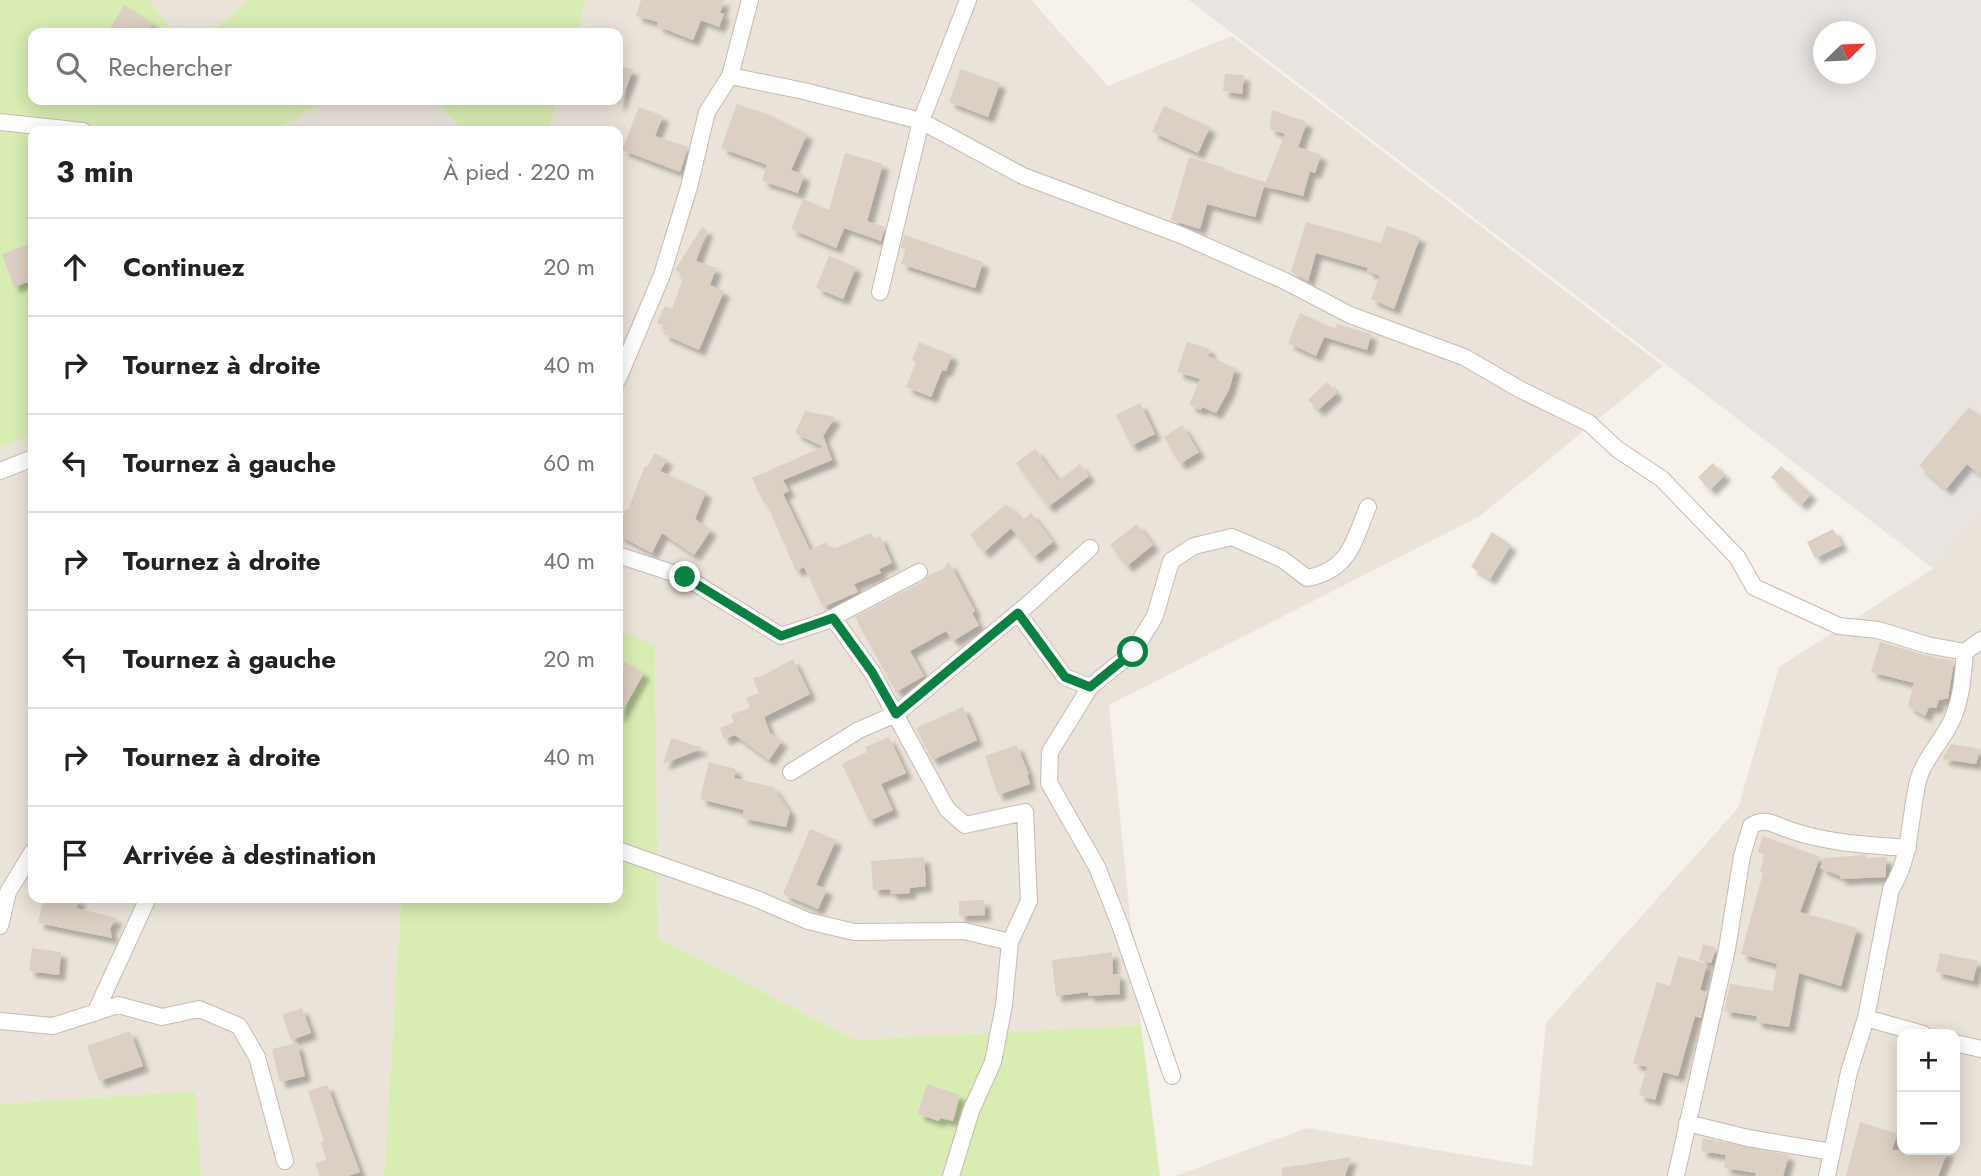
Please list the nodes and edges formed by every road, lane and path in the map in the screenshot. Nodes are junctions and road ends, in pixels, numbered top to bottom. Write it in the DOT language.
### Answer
graph roads {
  1 [pos="750,0"];
  2 [pos="968,0"];
  3 [pos="730,76"];
  4 [pos="920,121"];
  5 [pos="0,122"];
  6 [pos="37,126"];
  7 [pos="880,292"];
  8 [pos="623,367"];
  9 [pos="28,460"];
  10 [pos="0,471"];
  11 [pos="1368,507"];
  12 [pos="1090,548"];
  13 [pos="623,557"];
  14 [pos="919,572"];
  15 [pos="1018,613"];
  16 [pos="833,618"];
  17 [pos="1981,640"];
  18 [pos="1965,652"];
  19 [pos="1090,687"];
  20 [pos="896,714"];
  21 [pos="791,772"];
  22 [pos="1908,848"];
  23 [pos="623,852"];
  24 [pos="28,859"];
  25 [pos="146,903"];
  26 [pos="0,926"];
  27 [pos="1010,942"];
  28 [pos="94,1013"];
  29 [pos="1866,1017"];
  30 [pos="0,1021"];
  31 [pos="1906,1029"];
  32 [pos="1960,1044"];
  33 [pos="1981,1049"];
  34 [pos="1172,1076"];
  35 [pos="1687,1123"];
  36 [pos="1832,1152"];
  37 [pos="285,1161"];
  38 [pos="951,1176"];
  39 [pos="1676,1176"];
  40 [pos="1827,1176"];
  1 -- 3 [label="street"];
  2 -- 4 [label="street"];
  3 -- 4 [label="street"];
  3 -- 8 [label="street"];
  4 -- 7 [label="street"];
  4 -- 18 [label="street"];
  5 -- 6 [label="street"];
  9 -- 10 [label="street"];
  11 -- 19 [label="street"];
  12 -- 15 [label="street"];
  13 -- 16 [label="street"];
  14 -- 16 [label="street"];
  15 -- 19 [label="street"];
  15 -- 20 [label="street"];
  16 -- 20 [label="street"];
  17 -- 18 [label="street"];
  18 -- 22 [label="street"];
  19 -- 34 [label="street"];
  20 -- 21 [label="street"];
  20 -- 27 [label="street"];
  22 -- 29 [label="street"];
  22 -- 35 [label="street"];
  23 -- 27 [label="street"];
  24 -- 26 [label="street"];
  25 -- 28 [label="street"];
  27 -- 38 [label="street"];
  28 -- 30 [label="street"];
  28 -- 37 [label="street"];
  29 -- 31 [label="street"];
  29 -- 36 [label="street"];
  32 -- 33 [label="street"];
  35 -- 36 [label="street"];
  35 -- 39 [label="street"];
  36 -- 40 [label="street"];
}
